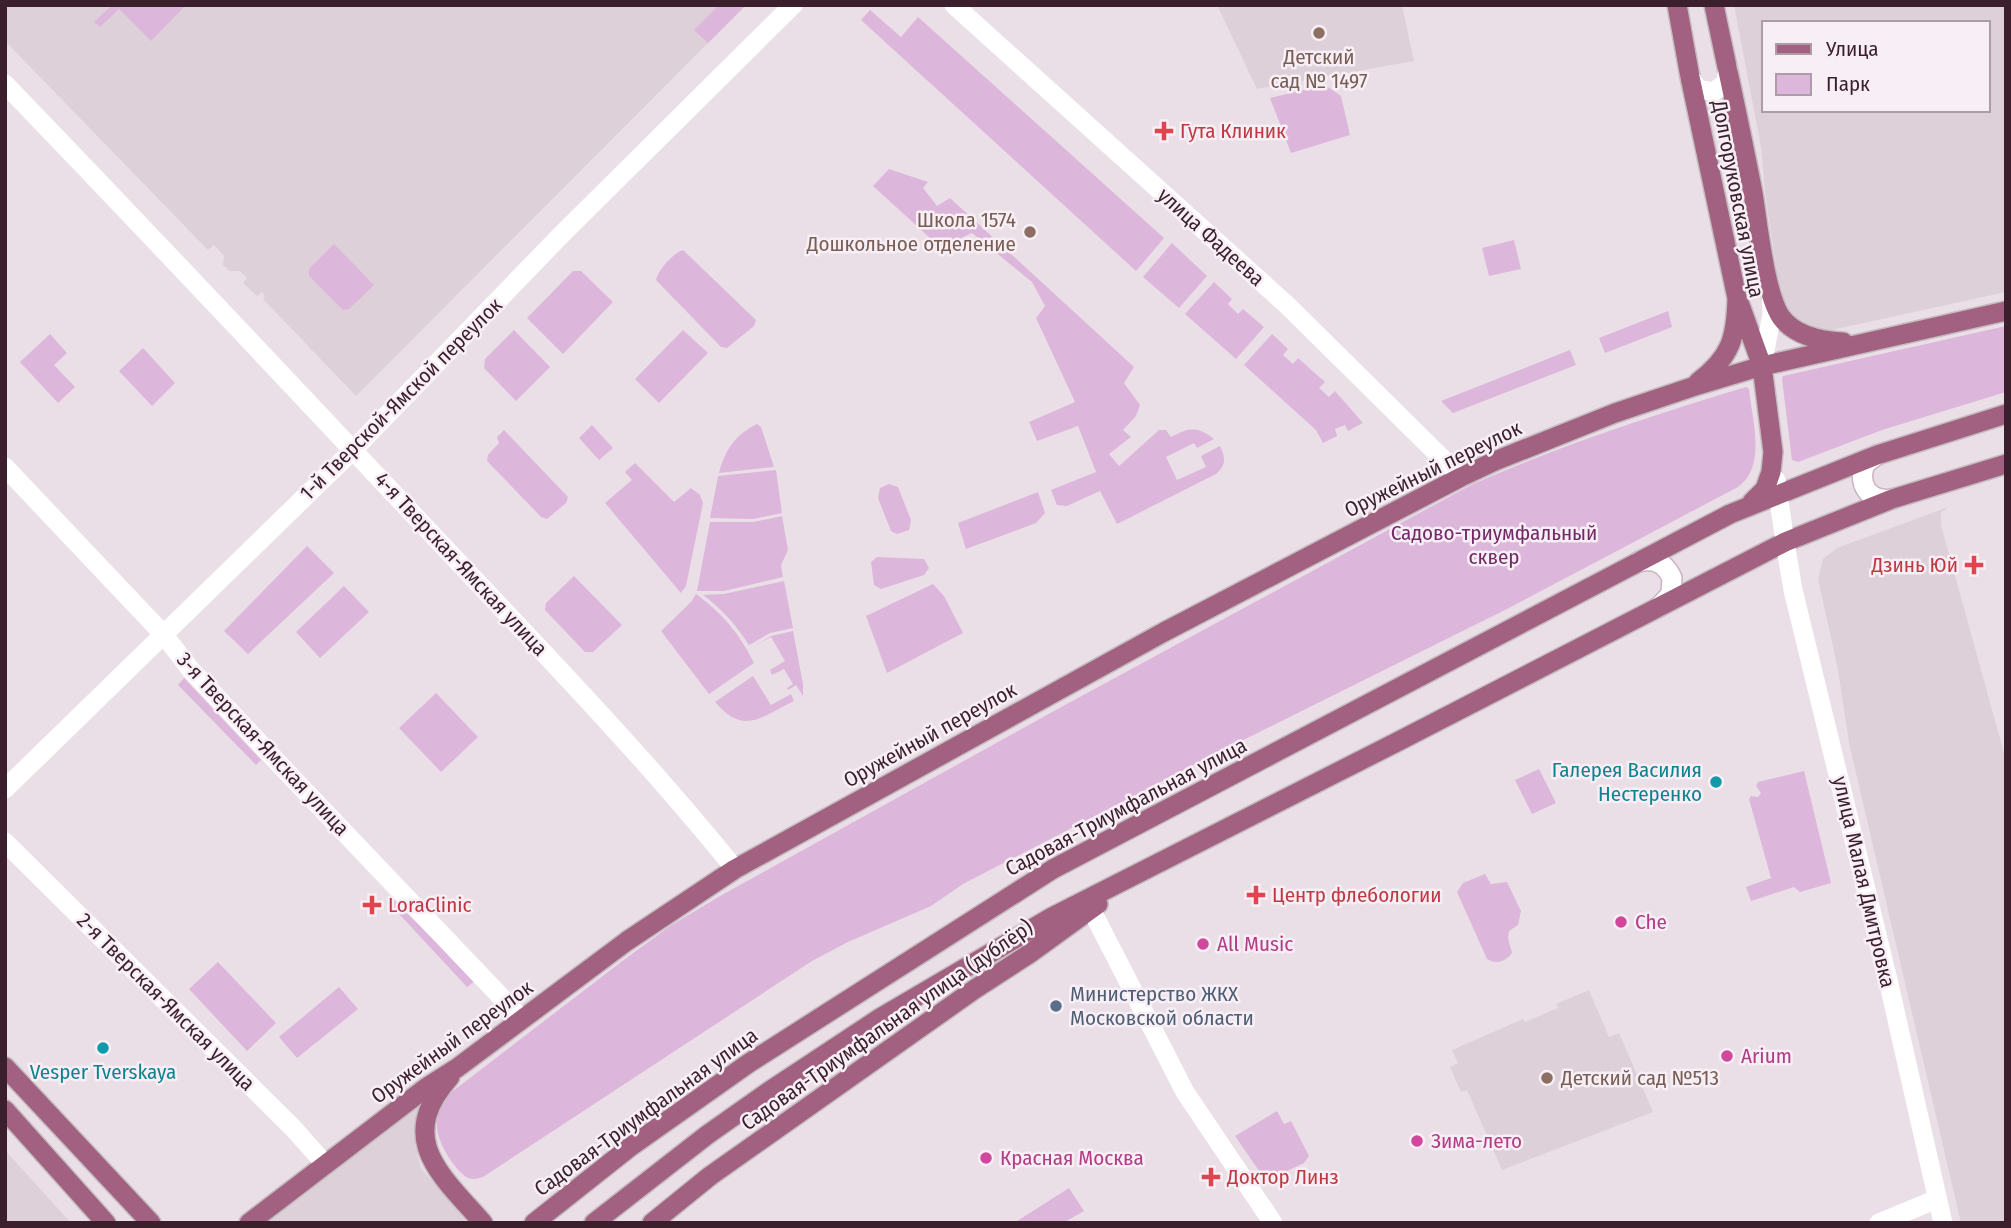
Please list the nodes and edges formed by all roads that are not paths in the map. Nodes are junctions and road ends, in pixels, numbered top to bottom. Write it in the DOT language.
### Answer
graph roads {
  1 [pos="793,5"];
  2 [pos="954,5"];
  3 [pos="1677,5"];
  4 [pos="1714,5"];
  5 [pos="1728,69"];
  6 [pos="1690,77"];
  7 [pos="5,84"];
  8 [pos="1771,295"];
  9 [pos="1737,298"];
  10 [pos="2006,311"];
  11 [pos="1858,343"];
  12 [pos="1762,366"];
  13 [pos="1692,387"];
  14 [pos="2006,414"];
  15 [pos="353,450"];
  16 [pos="1773,452"];
  17 [pos="1877,454"];
  18 [pos="2006,464"];
  19 [pos="5,467"];
  20 [pos="1461,477"];
  21 [pos="1778,493"];
  22 [pos="1892,499"];
  23 [pos="1745,508"];
  24 [pos="1785,542"];
  25 [pos="1638,562"];
  26 [pos="1659,607"];
  27 [pos="164,635"];
  28 [pos="5,789"];
  29 [pos="5,842"];
  30 [pos="1150,868"];
  31 [pos="735,869"];
  32 [pos="1091,909"];
  33 [pos="522,1019"];
  34 [pos="5,1067"];
  35 [pos="457,1068"];
  36 [pos="5,1110"];
  37 [pos="325,1164"];
  38 [pos="1937,1199"];
  39 [pos="106,1223"];
  40 [pos="151,1223"];
  41 [pos="249,1223"];
  42 [pos="483,1223"];
  43 [pos="534,1223"];
  44 [pos="594,1223"];
  45 [pos="652,1223"];
  46 [pos="1273,1223"];
  47 [pos="1879,1223"];
  48 [pos="1943,1223"];
  1 -- 15 [label="street, 1-й Тверской-Ямской переулок"];
  2 -- 20 [label="street, улица Фадеева"];
  3 -- 6 [label="main road, Долгоруковская улица"];
  4 -- 5 [label="main road, Долгоруковская улица"];
  5 -- 6 [label="street"];
  5 -- 8 [label="main road, Долгоруковская улица"];
  6 -- 9 [label="main road, Долгоруковская улица"];
  7 -- 15 [label="street, 4-я Тверская-Ямская улица"];
  8 -- 11 [label="main road, Долгоруковская улица"];
  8 -- 12 [label="street"];
  9 -- 12 [label="main road"];
  9 -- 13 [label="main road, Долгоруковская улица"];
  10 -- 11 [label="main road"];
  11 -- 12 [label="main road, Оружейный переулок"];
  12 -- 13 [label="main road, Оружейный переулок"];
  12 -- 16 [label="main road"];
  13 -- 20 [label="main road, Оружейный переулок"];
  14 -- 17 [label="main road, Садовая-Триумфальная улица"];
  15 -- 27 [label="street, 1-й Тверской-Ямской переулок"];
  15 -- 31 [label="street, 4-я Тверская-Ямская улица"];
  16 -- 21 [label="street, улица Малая Дмитровка"];
  16 -- 23 [label="main road"];
  17 -- 21 [label="main road, Садовая-Триумфальная улица"];
  17 -- 22 [label="street"];
  18 -- 22 [label="main road"];
  19 -- 27 [label="street, 3-я Тверская-Ямская улица"];
  20 -- 31 [label="main road, Оружейный переулок"];
  21 -- 23 [label="main road, Садовая-Триумфальная улица"];
  21 -- 24 [label="street, улица Малая Дмитровка"];
  22 -- 24 [label="main road"];
  23 -- 25 [label="main road, Садовая-Триумфальная улица"];
  24 -- 26 [label="main road"];
  24 -- 38 [label="street, улица Малая Дмитровка"];
  25 -- 26 [label="street"];
  25 -- 43 [label="main road, Садовая-Триумфальная улица"];
  26 -- 30 [label="main road"];
  27 -- 28 [label="street, 1-й Тверской-Ямской переулок"];
  27 -- 33 [label="street, 3-я Тверская-Ямская улица"];
  29 -- 37 [label="street, 2-я Тверская-Ямская улица"];
  30 -- 32 [label="main road, Садовая-Триумфальная улица (дублёр)"];
  30 -- 44 [label="main road"];
  31 -- 33 [label="main road, Оружейный переулок"];
  32 -- 45 [label="main road, Садовая-Триумфальная улица (дублёр)"];
  32 -- 46 [label="street"];
  33 -- 35 [label="main road, Оружейный переулок"];
  34 -- 40 [label="main road"];
  35 -- 37 [label="main road, Оружейный переулок"];
  35 -- 42 [label="main road"];
  36 -- 39 [label="main road"];
  37 -- 41 [label="main road, Оружейный переулок"];
  38 -- 47 [label="street"];
  38 -- 48 [label="street, улица Малая Дмитровка"];
}
